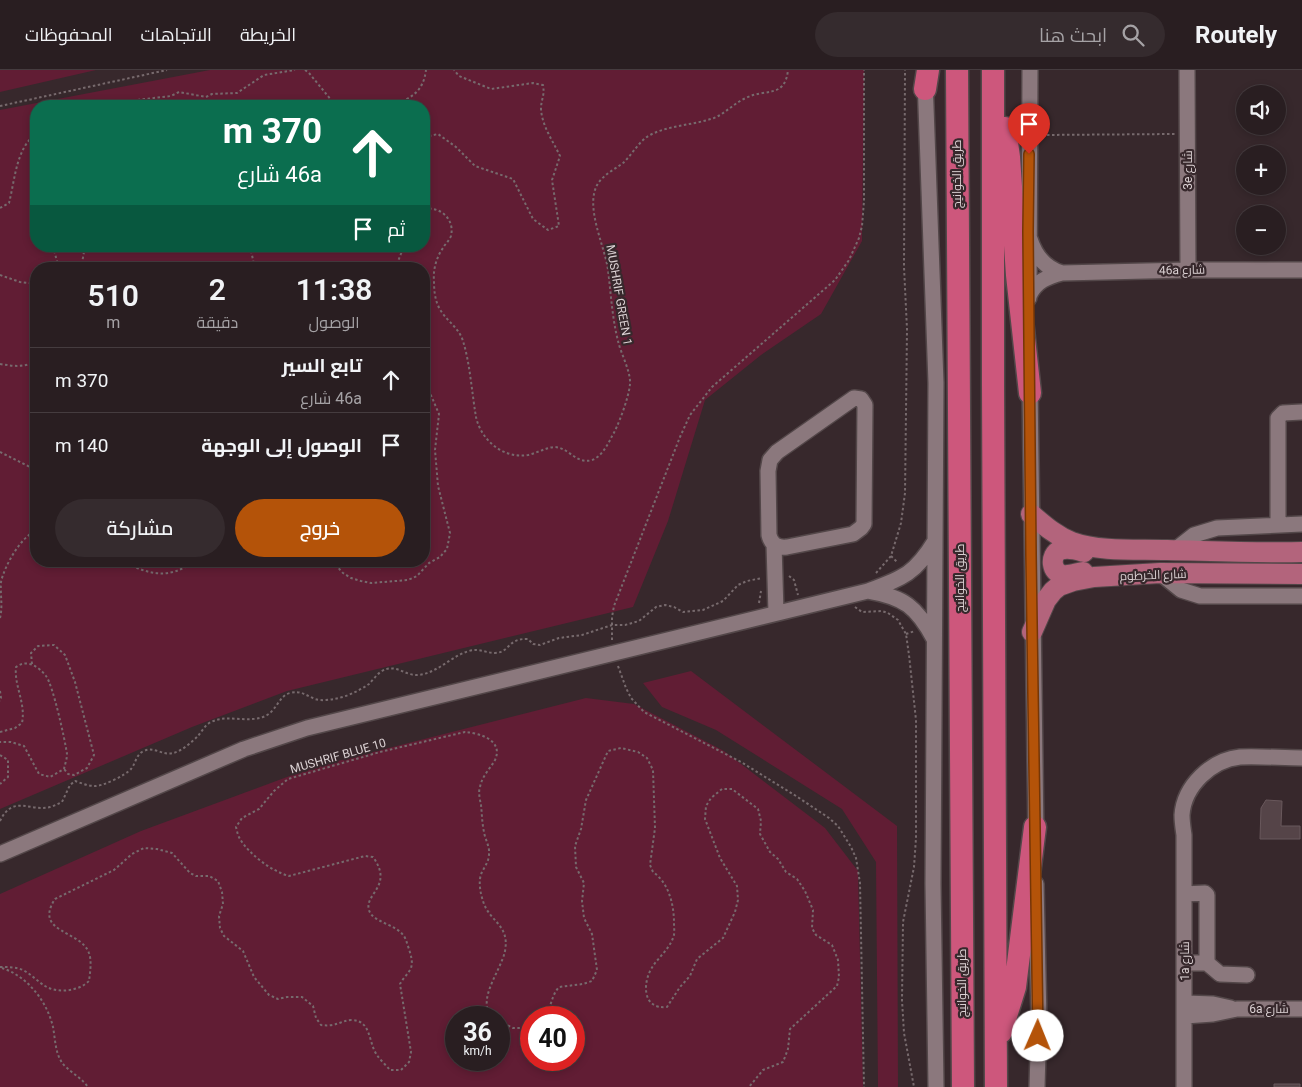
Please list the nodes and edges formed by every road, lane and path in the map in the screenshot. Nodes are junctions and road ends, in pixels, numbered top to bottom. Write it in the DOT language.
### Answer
graph roads {
  1 [pos="167,70"];
  2 [pos="295,70"];
  3 [pos="305,70"];
  4 [pos="426,70"];
  5 [pos="454,70"];
  6 [pos="788,70"];
  7 [pos="905,70"];
  8 [pos="957,70"];
  9 [pos="993,70"];
  10 [pos="1030,70"];
  11 [pos="1187,70"];
  12 [pos="926,76"];
  13 [pos="137,100"];
  14 [pos="331,100"];
  15 [pos="405,100"];
  16 [pos="994,104"];
  17 [pos="0,106"];
  18 [pos="1187,134"];
  19 [pos="430,135"];
  20 [pos="1030,135"];
  21 [pos="30,138"];
  22 [pos="0,208"];
  23 [pos="430,208"];
  24 [pos="1028,231"];
  25 [pos="1188,270"];
  26 [pos="1302,270"];
  27 [pos="1062,273"];
  28 [pos="0,275"];
  29 [pos="30,283"];
  30 [pos="1029,296"];
  31 [pos="0,364"];
  32 [pos="30,364"];
  33 [pos="1030,393"];
  34 [pos="430,394"];
  35 [pos="1302,412"];
  36 [pos="0,452"];
  37 [pos="30,467"];
  38 [pos="1031,514"];
  39 [pos="1278,524"];
  40 [pos="1302,524"];
  41 [pos="30,534"];
  42 [pos="935,540"];
  43 [pos="774,544"];
  44 [pos="1113,549"];
  45 [pos="1175,550"];
  46 [pos="1302,552"];
  47 [pos="430,562"];
  48 [pos="136,567"];
  49 [pos="186,567"];
  50 [pos="338,567"];
  51 [pos="425,567"];
  52 [pos="1160,573"];
  53 [pos="1302,574"];
  54 [pos="775,576"];
  55 [pos="1110,576"];
  56 [pos="869,584"];
  57 [pos="805,595"];
  58 [pos="851,596"];
  59 [pos="1302,596"];
  60 [pos="776,613"];
  61 [pos="0,618"];
  62 [pos="1032,632"];
  63 [pos="935,639"];
  64 [pos="32,664"];
  65 [pos="0,691"];
  66 [pos="0,701"];
  67 [pos="0,732"];
  68 [pos="0,742"];
  69 [pos="0,755"];
  70 [pos="1302,758"];
  71 [pos="64,769"];
  72 [pos="0,784"];
  73 [pos="0,821"];
  74 [pos="1036,827"];
  75 [pos="0,854"];
  76 [pos="1184,894"];
  77 [pos="1185,963"];
  78 [pos="1207,963"];
  79 [pos="0,967"];
  80 [pos="1247,975"];
  81 [pos="486,1006"];
  82 [pos="550,1006"];
  83 [pos="1185,1009"];
  84 [pos="1302,1010"];
  85 [pos="996,1044"];
  86 [pos="88,1087"];
  87 [pos="749,1087"];
  88 [pos="914,1087"];
  89 [pos="936,1087"];
  90 [pos="963,1087"];
  91 [pos="996,1087"];
  92 [pos="1037,1087"];
  93 [pos="1184,1087"];
  1 -- 17 [label="path"];
  2 -- 13 [label="path"];
  3 -- 14 [label="path"];
  4 -- 15 [label="path"];
  5 -- 19 [label="path"];
  6 -- 23 [label="path, MUSHRIF GREEN 1"];
  7 -- 56 [label="path"];
  8 -- 90 [label="highway, طريق الخوانيج"];
  9 -- 16 [label="highway"];
  10 -- 20 [label="street"];
  11 -- 18 [label="street, 3e شارع"];
  12 -- 42 [label="street"];
  16 -- 33 [label="highway"];
  16 -- 85 [label="highway"];
  18 -- 20 [label="path"];
  18 -- 25 [label="street, 3e شارع"];
  20 -- 24 [label="street"];
  21 -- 22 [label="path"];
  24 -- 27 [label="street"];
  24 -- 30 [label="street"];
  25 -- 26 [label="street, 46a شارع"];
  25 -- 27 [label="street, 46a شارع"];
  27 -- 30 [label="street, 46a شارع"];
  28 -- 29 [label="path"];
  30 -- 33 [label="street"];
  31 -- 32 [label="path"];
  33 -- 38 [label="street"];
  34 -- 47 [label="path"];
  35 -- 39 [label="street"];
  36 -- 37 [label="path"];
  38 -- 44 [label="main road, شارع الخرطوم"];
  38 -- 62 [label="street"];
  39 -- 40 [label="street"];
  39 -- 45 [label="street"];
  41 -- 61 [label="path"];
  42 -- 56 [label="street"];
  42 -- 63 [label="street"];
  43 -- 43 [label="street"];
  43 -- 54 [label="street"];
  44 -- 45 [label="main road, شارع الخرطوم"];
  44 -- 55 [label="main road"];
  45 -- 46 [label="main road, شارع الخرطوم"];
  48 -- 49 [label="path"];
  50 -- 51 [label="path"];
  52 -- 53 [label="main road, شارع الخرطوم"];
  52 -- 55 [label="main road, شارع الخرطوم"];
  52 -- 59 [label="street"];
  54 -- 57 [label="path"];
  54 -- 60 [label="street"];
  54 -- 73 [label="path"];
  55 -- 62 [label="main road, شارع الخرطوم"];
  56 -- 58 [label="street"];
  56 -- 63 [label="street"];
  58 -- 60 [label="street"];
  58 -- 88 [label="path"];
  60 -- 75 [label="street"];
  62 -- 74 [label="street"];
  63 -- 89 [label="street"];
  64 -- 67 [label="path"];
  64 -- 71 [label="path"];
  64 -- 71 [label="path"];
  65 -- 66 [label="path"];
  68 -- 71 [label="path"];
  69 -- 72 [label="path"];
  70 -- 76 [label="street, 1a شارع"];
  74 -- 85 [label="highway"];
  74 -- 92 [label="street"];
  76 -- 77 [label="street, 1a شارع"];
  76 -- 78 [label="street"];
  77 -- 78 [label="street"];
  77 -- 83 [label="street, 1a شارع"];
  78 -- 80 [label="street"];
  79 -- 81 [label="path, MUSHRIF BLUE 10"];
  79 -- 86 [label="path"];
  82 -- 87 [label="path"];
  83 -- 84 [label="street, 6a شارع"];
  83 -- 93 [label="street, 1a شارع"];
  85 -- 91 [label="highway"];
}
